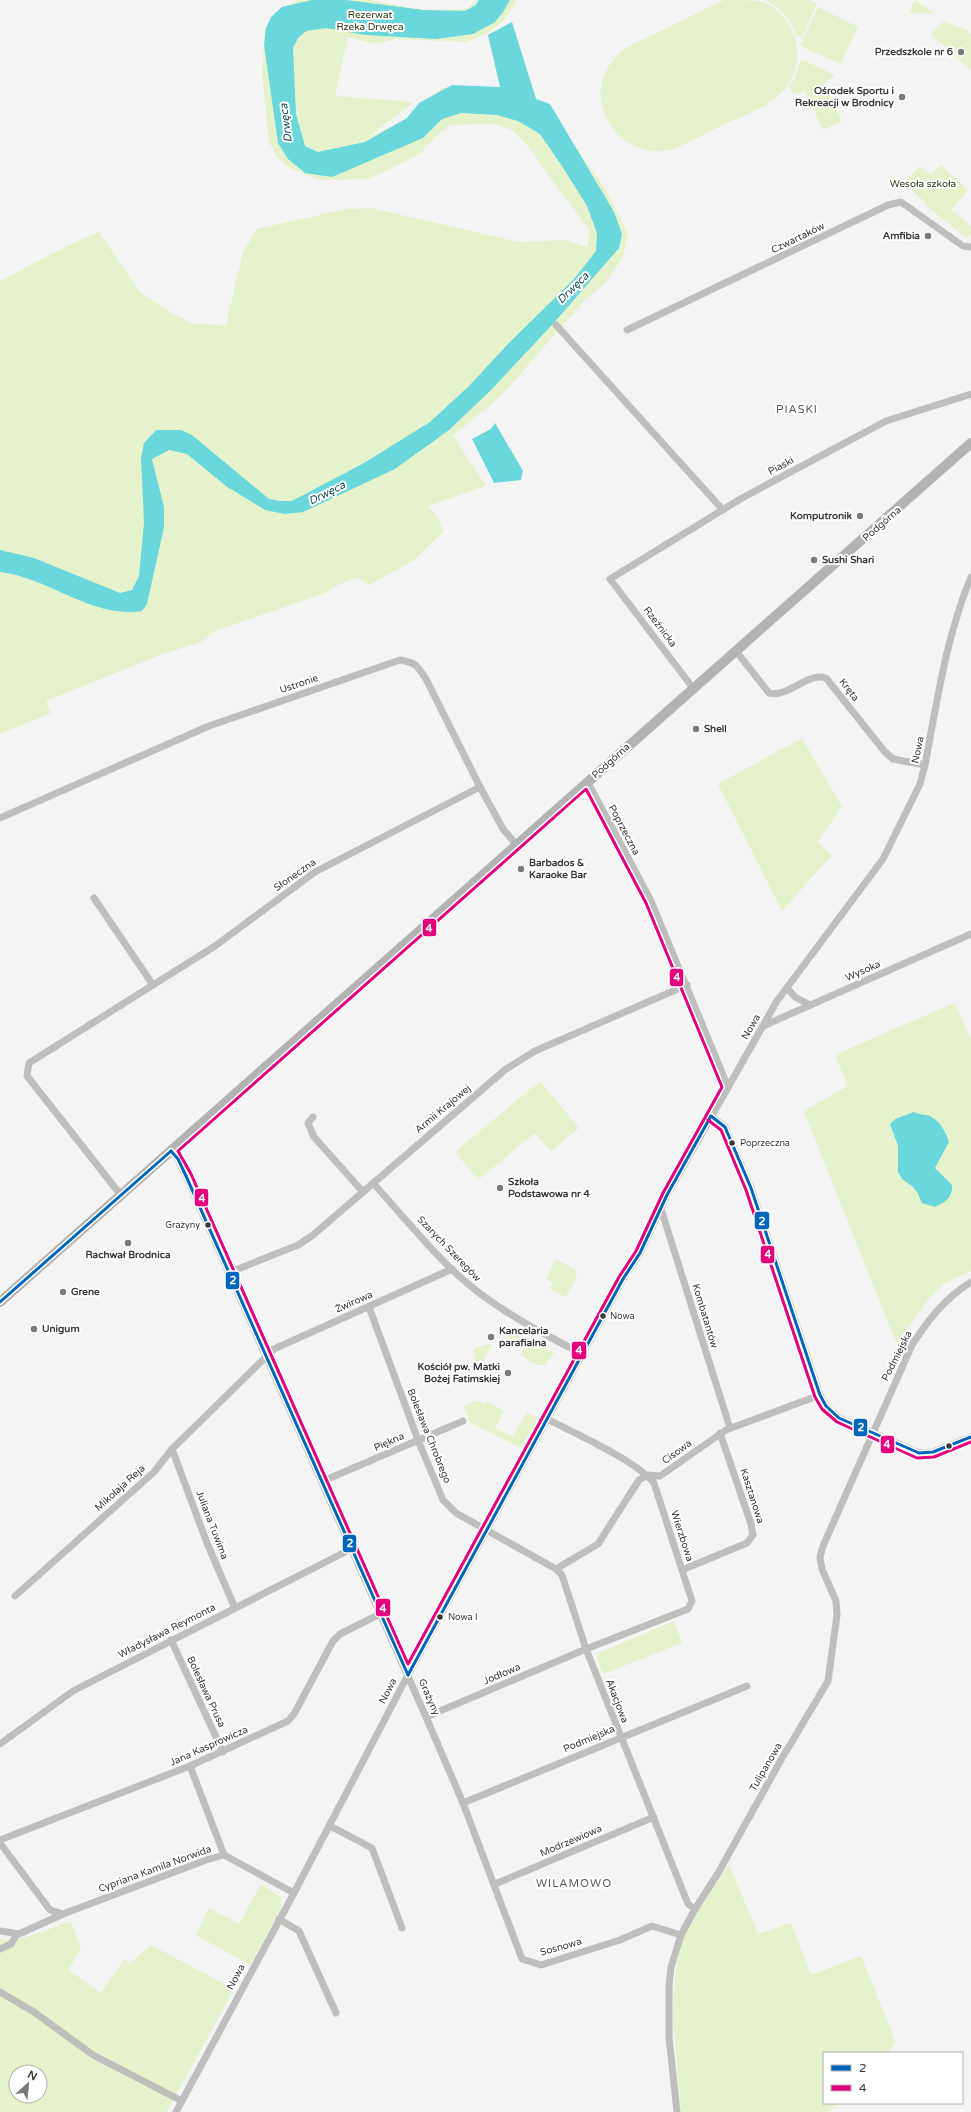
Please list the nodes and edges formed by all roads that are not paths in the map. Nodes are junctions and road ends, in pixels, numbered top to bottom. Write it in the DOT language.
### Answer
graph roads {
  1 [pos="971,247"];
  2 [pos="556,325"];
  3 [pos="628,330"];
  4 [pos="971,394"];
  5 [pos="971,443"];
  6 [pos="723,510"];
  7 [pos="971,577"];
  8 [pos="610,579"];
  9 [pos="736,651"];
  10 [pos="693,688"];
  11 [pos="925,765"];
  12 [pos="587,782"];
  13 [pos="480,788"];
  14 [pos="0,818"];
  15 [pos="516,844"];
  16 [pos="94,898"];
  17 [pos="971,934"];
  18 [pos="153,985"];
  19 [pos="687,985"];
  20 [pos="787,988"];
  21 [pos="810,1006"];
  22 [pos="763,1026"];
  23 [pos="728,1087"];
  24 [pos="711,1116"];
  25 [pos="313,1117"];
  26 [pos="170,1151"];
  27 [pos="373,1183"];
  28 [pos="363,1192"];
  29 [pos="120,1194"];
  30 [pos="661,1209"];
  31 [pos="452,1269"];
  32 [pos="228,1273"];
  33 [pos="971,1282"];
  34 [pos="1,1298"];
  35 [pos="369,1307"];
  36 [pos="582,1354"];
  37 [pos="266,1356"];
  38 [pos="820,1395"];
  39 [pos="547,1419"];
  40 [pos="463,1421"];
  41 [pos="730,1428"];
  42 [pos="720,1433"];
  43 [pos="871,1433"];
  44 [pos="971,1437"];
  45 [pos="418,1440"];
  46 [pos="172,1449"];
  47 [pos="648,1475"];
  48 [pos="322,1481"];
  49 [pos="488,1530"];
  50 [pos="351,1549"];
  51 [pos="556,1569"];
  52 [pos="682,1570"];
  53 [pos="15,1596"];
  54 [pos="235,1608"];
  55 [pos="380,1614"];
  56 [pos="171,1640"];
  57 [pos="586,1649"];
  58 [pos="408,1675"];
  59 [pos="747,1686"];
  60 [pos="426,1717"];
  61 [pos="620,1737"];
  62 [pos="0,1744"];
  63 [pos="223,1752"];
  64 [pos="190,1766"];
  65 [pos="463,1803"];
  66 [pos="654,1817"];
  67 [pos="330,1826"];
  68 [pos="0,1842"];
  69 [pos="224,1855"];
  70 [pos="495,1884"];
  71 [pos="294,1893"];
  72 [pos="695,1910"];
  73 [pos="63,1914"];
  74 [pos="279,1919"];
  75 [pos="402,1928"];
  76 [pos="0,1931"];
  77 [pos="18,1934"];
  78 [pos="681,1935"];
  79 [pos="0,1949"];
  80 [pos="0,1992"];
  81 [pos="336,2013"];
  82 [pos="182,2101"];
  83 [pos="176,2112"];
  84 [pos="677,2112"];
  1 -- 3 [label="street, Czwartaków"];
  2 -- 6 [label="street"];
  4 -- 6 [label="street, Piaski"];
  5 -- 9 [label="main road, Podgórna"];
  6 -- 8 [label="street, Piaski"];
  7 -- 11 [label="street, Nowa"];
  8 -- 10 [label="street, Rzeźnicka"];
  9 -- 10 [label="main road, Podgórna"];
  9 -- 11 [label="street, Kręta"];
  10 -- 12 [label="main road, Podgórna"];
  11 -- 20 [label="street, Nowa"];
  12 -- 15 [label="main road, Podgórna"];
  12 -- 19 [label="street, Poprzeczna"];
  13 -- 14 [label="street, Ustronie"];
  13 -- 15 [label="street, Ustronie"];
  13 -- 18 [label="street, Słoneczna"];
  15 -- 26 [label="main road, Podgórna"];
  16 -- 18 [label="street"];
  17 -- 21 [label="street, Wysoka"];
  18 -- 29 [label="street, Słoneczna"];
  19 -- 23 [label="street, Poprzeczna"];
  19 -- 27 [label="street, Armii Krajowej"];
  20 -- 21 [label="street"];
  20 -- 22 [label="street, Nowa"];
  21 -- 22 [label="street, Wysoka"];
  22 -- 23 [label="street, Nowa"];
  23 -- 24 [label="street, Nowa"];
  24 -- 30 [label="street, Nowa"];
  24 -- 38 [label="street"];
  25 -- 28 [label="street"];
  26 -- 29 [label="main road, Podgórna"];
  26 -- 32 [label="street, Grażyny"];
  27 -- 28 [label="street, Armii Krajowej"];
  27 -- 31 [label="street, Szarych Szeregów"];
  28 -- 32 [label="street, Armii Krajowej"];
  29 -- 34 [label="main road, Podgórna"];
  30 -- 36 [label="street, Nowa"];
  30 -- 41 [label="street, Kombatantów"];
  31 -- 35 [label="street, Żwirowa"];
  31 -- 36 [label="street, Szarych Szeregów"];
  32 -- 37 [label="street, Grażyny"];
  33 -- 43 [label="street, Podmiejska"];
  35 -- 37 [label="street, Żwirowa"];
  35 -- 45 [label="street, Bolesława Chrobrego"];
  36 -- 39 [label="street, Nowa"];
  37 -- 46 [label="street, Mikołaja Reja"];
  37 -- 48 [label="street, Grażyny"];
  38 -- 41 [label="street, Cisowa"];
  38 -- 43 [label="street"];
  39 -- 47 [label="street, Wierzbowa"];
  39 -- 49 [label="street, Nowa"];
  40 -- 45 [label="street, Piękna"];
  41 -- 42 [label="street, Cisowa"];
  42 -- 47 [label="street, Cisowa"];
  42 -- 52 [label="street, Kasztanowa"];
  43 -- 44 [label="street"];
  43 -- 72 [label="street, Tulipanowa"];
  45 -- 48 [label="street, Piękna"];
  45 -- 49 [label="street, Bolesława Chrobrego"];
  46 -- 53 [label="street, Mikołaja Reja"];
  46 -- 54 [label="street, Juliana Tuwima"];
  47 -- 51 [label="street, Cisowa"];
  47 -- 52 [label="street, Wierzbowa"];
  48 -- 50 [label="street, Grażyny"];
  49 -- 51 [label="street"];
  49 -- 58 [label="street, Nowa"];
  50 -- 54 [label="street, Władysława Reymonta"];
  50 -- 55 [label="street, Grażyny"];
  51 -- 57 [label="street, Akacjowa"];
  52 -- 57 [label="street, Wierzbowa"];
  54 -- 56 [label="street, Władysława Reymonta"];
  55 -- 58 [label="street, Grażyny"];
  55 -- 63 [label="street, Jana Kasprowicza"];
  56 -- 62 [label="street, Władysława Reymonta"];
  56 -- 63 [label="street, Bolesława Prusa"];
  57 -- 60 [label="street, Jodłowa"];
  57 -- 61 [label="street, Akacjowa"];
  58 -- 60 [label="street, Grażyny"];
  58 -- 67 [label="street, Nowa"];
  59 -- 61 [label="street, Podmiejska"];
  60 -- 65 [label="street, Grażyny"];
  61 -- 65 [label="street, Podmiejska"];
  61 -- 66 [label="street, Akacjowa"];
  63 -- 64 [label="street, Jana Kasprowicza"];
  64 -- 68 [label="street, Jana Kasprowicza"];
  64 -- 69 [label="street"];
  65 -- 70 [label="street, Grażyny"];
  66 -- 70 [label="street, Modrzewiowa"];
  66 -- 72 [label="street, Akacjowa"];
  67 -- 71 [label="street, Nowa"];
  67 -- 75 [label="street"];
  68 -- 73 [label="street"];
  69 -- 71 [label="street, Cypriana Kamila Norwida"];
  69 -- 73 [label="street, Cypriana Kamila Norwida"];
  70 -- 78 [label="street, Sosnowa"];
  71 -- 74 [label="street, Nowa"];
  72 -- 78 [label="street, Tulipanowa"];
  73 -- 77 [label="street, Cypriana Kamila Norwida"];
  74 -- 81 [label="street"];
  74 -- 82 [label="street, Nowa"];
  76 -- 77 [label="street"];
  77 -- 79 [label="street"];
  78 -- 84 [label="street, Tulipanowa"];
  80 -- 82 [label="street"];
  82 -- 83 [label="street, Nowa"];
}
